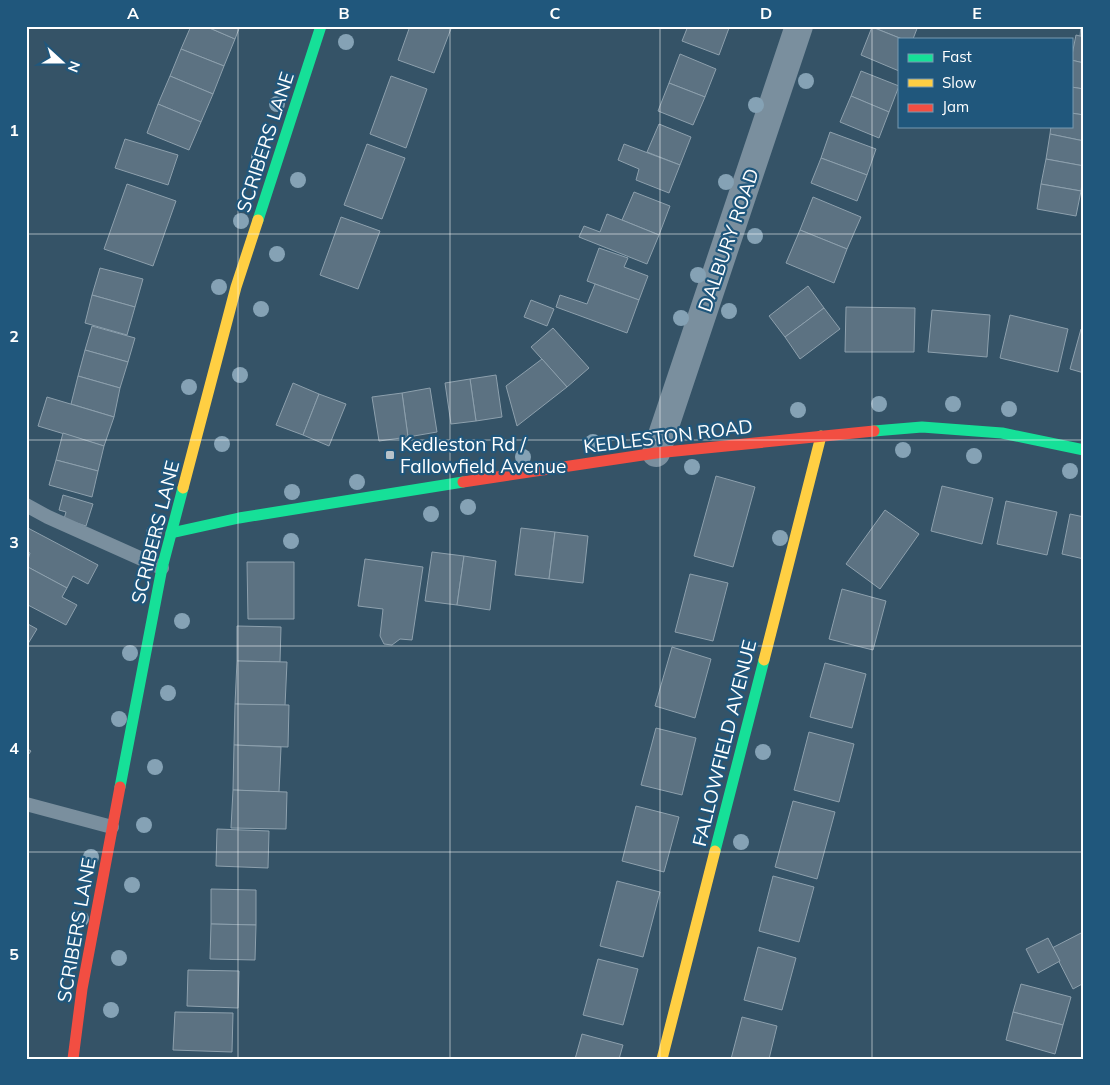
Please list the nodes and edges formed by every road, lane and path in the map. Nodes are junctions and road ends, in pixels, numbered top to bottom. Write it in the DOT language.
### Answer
graph roads {
  1 [pos="321,26"];
  2 [pos="799,26"];
  3 [pos="821,436"];
  4 [pos="1084,450"];
  5 [pos="656,453"];
  6 [pos="26,505"];
  7 [pos="170,533"];
  8 [pos="162,568"];
  9 [pos="26,804"];
  10 [pos="112,827"];
  11 [pos="73,1059"];
  12 [pos="662,1059"];
  1 -- 7 [label="street, SCRIBERS LANE"];
  2 -- 5 [label="street, DALBURY ROAD"];
  3 -- 4 [label="street, KEDLESTON ROAD"];
  3 -- 5 [label="street, KEDLESTON ROAD"];
  3 -- 12 [label="street, FALLOWFIELD AVENUE"];
  5 -- 7 [label="street, KEDLESTON ROAD"];
  6 -- 8 [label="lane"];
  7 -- 8 [label="street, SCRIBERS LANE"];
  8 -- 10 [label="street, SCRIBERS LANE"];
  9 -- 10 [label="lane"];
  10 -- 11 [label="street, SCRIBERS LANE"];
}
